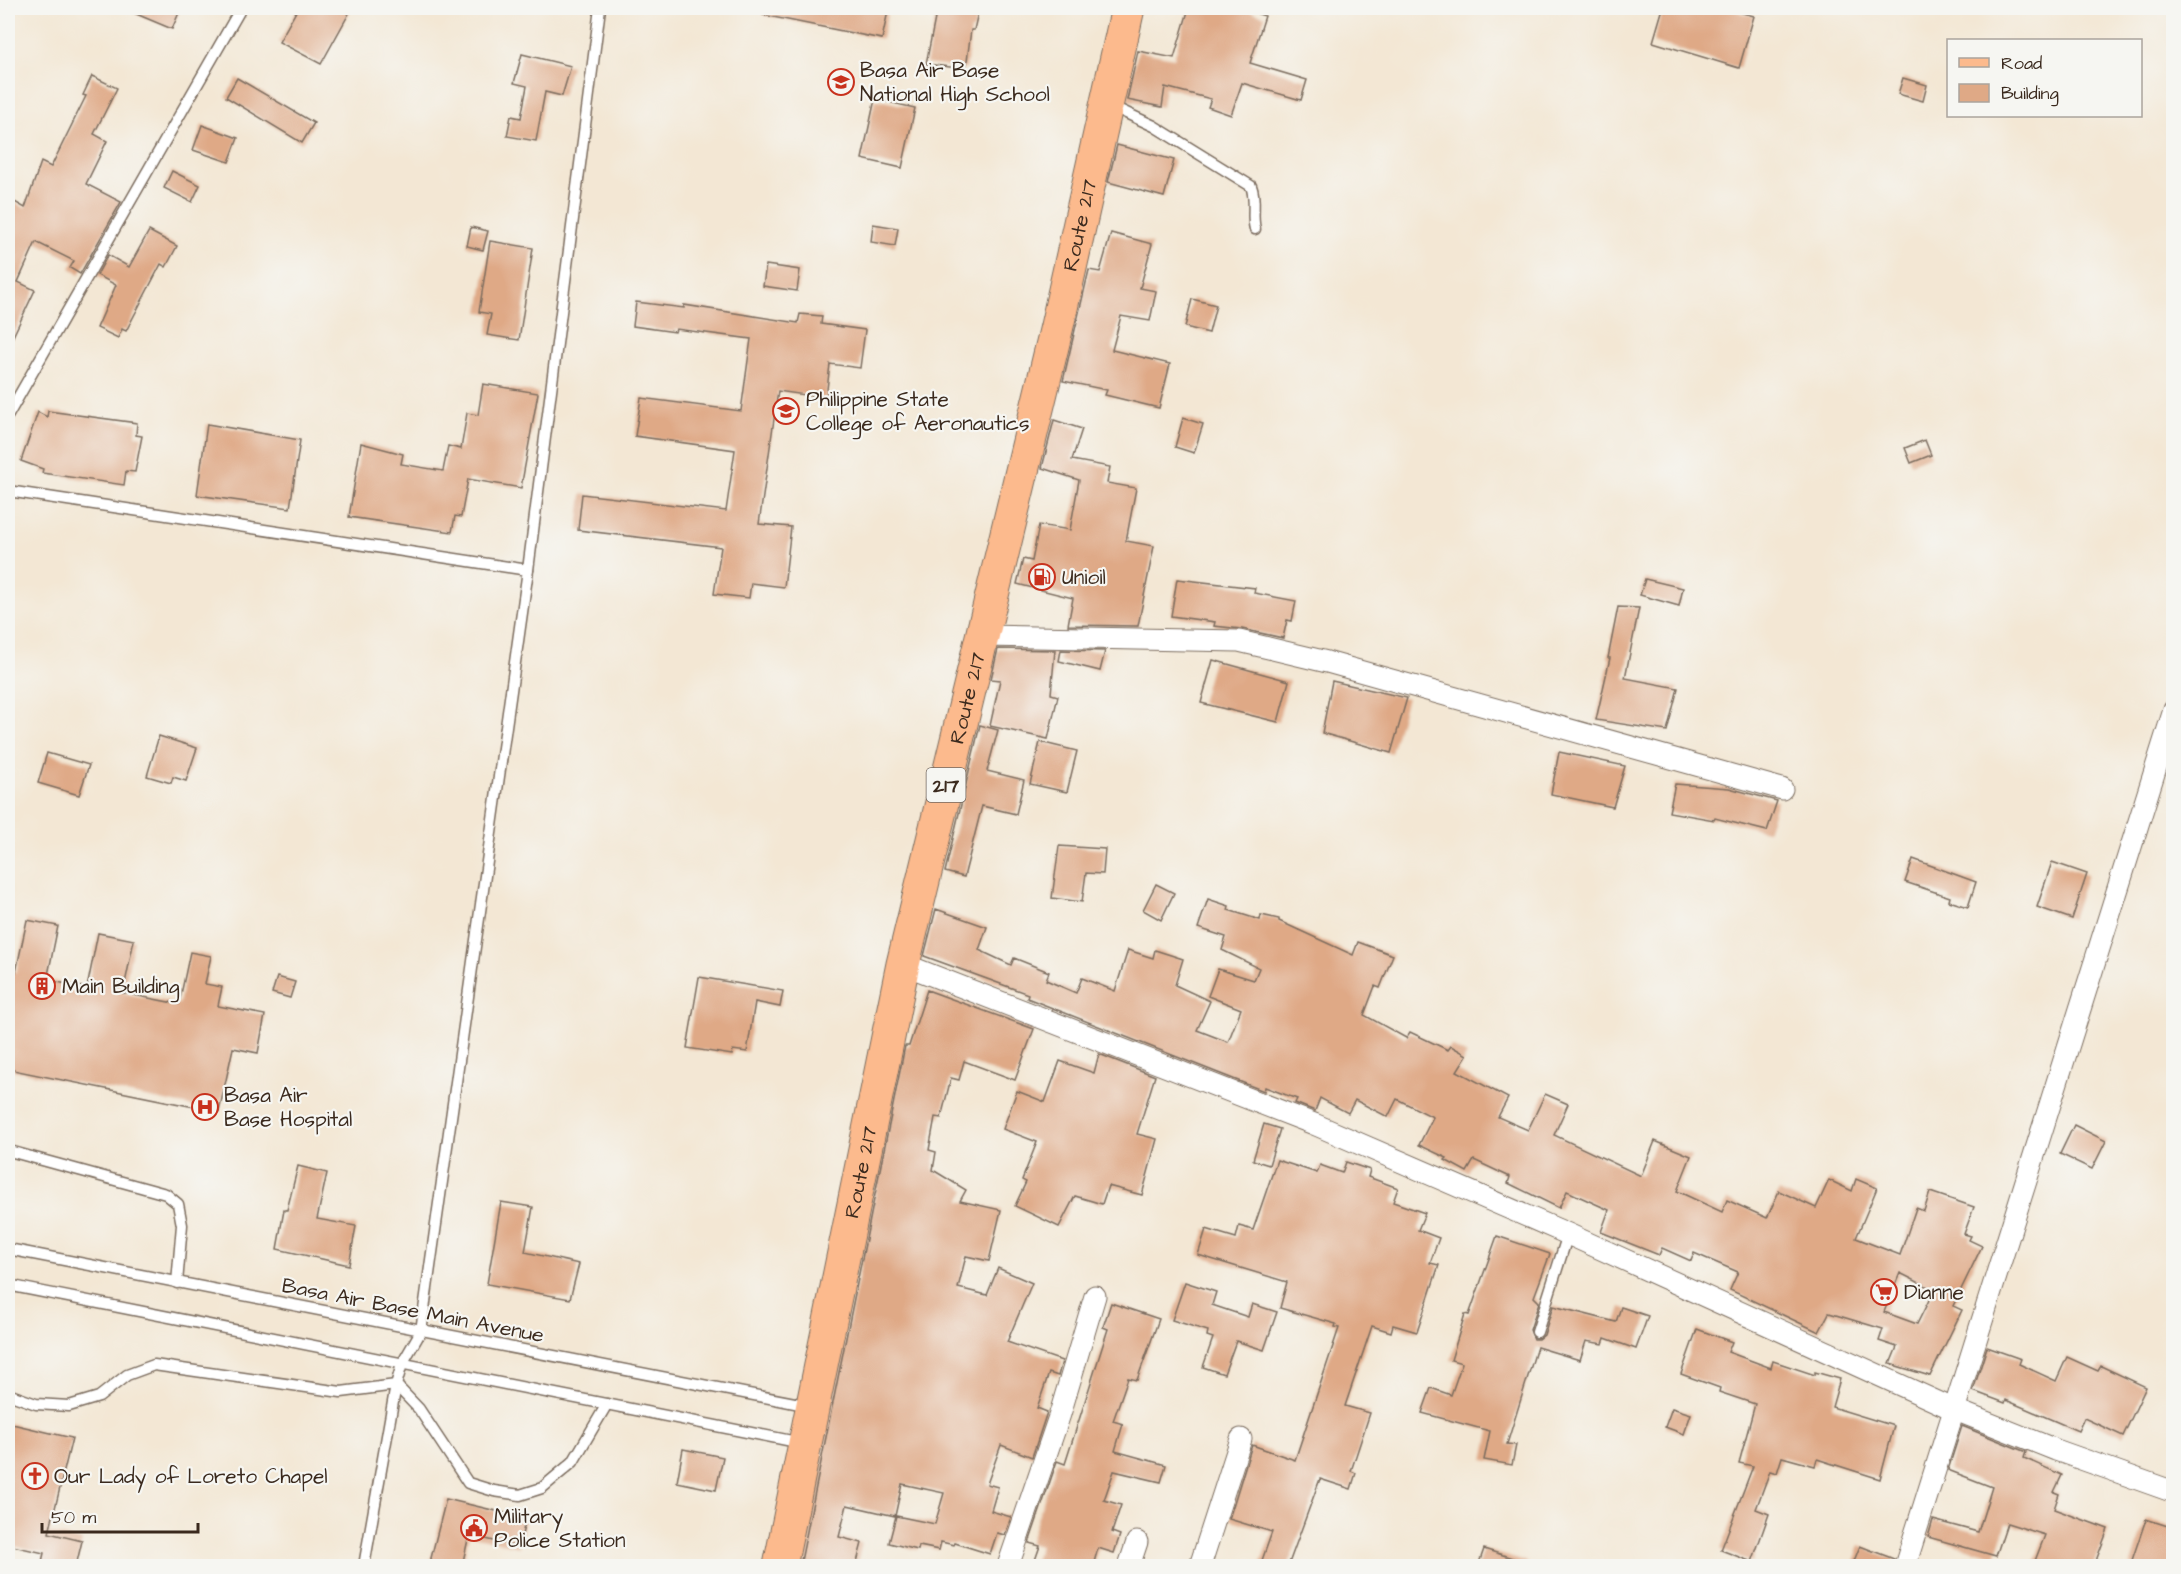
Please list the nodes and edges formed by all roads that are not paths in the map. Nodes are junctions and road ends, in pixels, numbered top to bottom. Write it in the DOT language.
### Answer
graph roads {
  1 [pos="241,8"];
  2 [pos="600,8"];
  3 [pos="1128,8"];
  4 [pos="1106,104"];
  5 [pos="1255,229"];
  6 [pos="8,415"];
  7 [pos="8,491"];
  8 [pos="528,570"];
  9 [pos="983,636"];
  10 [pos="2174,710"];
  11 [pos="1782,789"];
  12 [pos="903,964"];
  13 [pos="8,1153"];
  14 [pos="1568,1234"];
  15 [pos="8,1249"];
  16 [pos="177,1283"];
  17 [pos="8,1285"];
  18 [pos="1095,1296"];
  19 [pos="422,1331"];
  20 [pos="1537,1332"];
  21 [pos="402,1364"];
  22 [pos="396,1385"];
  23 [pos="8,1394"];
  24 [pos="607,1404"];
  25 [pos="811,1407"];
  26 [pos="1953,1409"];
  27 [pos="1241,1439"];
  28 [pos="805,1444"];
  29 [pos="2174,1492"];
  30 [pos="1137,1542"];
  31 [pos="364,1566"];
  32 [pos="780,1566"];
  33 [pos="1008,1566"];
  34 [pos="1129,1566"];
  35 [pos="1200,1566"];
  36 [pos="1905,1566"];
  1 -- 6 [label="lane"];
  2 -- 8 [label="lane"];
  3 -- 4 [label="main road, Route 217 / 217"];
  4 -- 5 [label="lane"];
  4 -- 9 [label="main road, Route 217 / 217"];
  7 -- 8 [label="lane"];
  8 -- 19 [label="lane"];
  9 -- 11 [label="street"];
  9 -- 12 [label="main road, Route 217 / 217"];
  10 -- 26 [label="street"];
  12 -- 14 [label="street"];
  12 -- 25 [label="main road, Route 217 / 217"];
  13 -- 16 [label="lane"];
  14 -- 20 [label="lane"];
  14 -- 26 [label="street"];
  15 -- 16 [label="lane, Basa Air Base Main Avenue"];
  16 -- 19 [label="lane, Basa Air Base Main Avenue"];
  17 -- 21 [label="lane"];
  18 -- 33 [label="street"];
  19 -- 21 [label="lane"];
  19 -- 25 [label="lane, Basa Air Base Main Avenue"];
  21 -- 22 [label="lane"];
  21 -- 24 [label="lane"];
  22 -- 23 [label="lane"];
  22 -- 24 [label="lane"];
  22 -- 31 [label="lane"];
  24 -- 28 [label="lane"];
  25 -- 28 [label="main road, Route 217 / 217"];
  26 -- 29 [label="street"];
  26 -- 36 [label="street"];
  27 -- 35 [label="street"];
  28 -- 32 [label="main road, Route 217 / 217"];
  30 -- 34 [label="street"];
}
